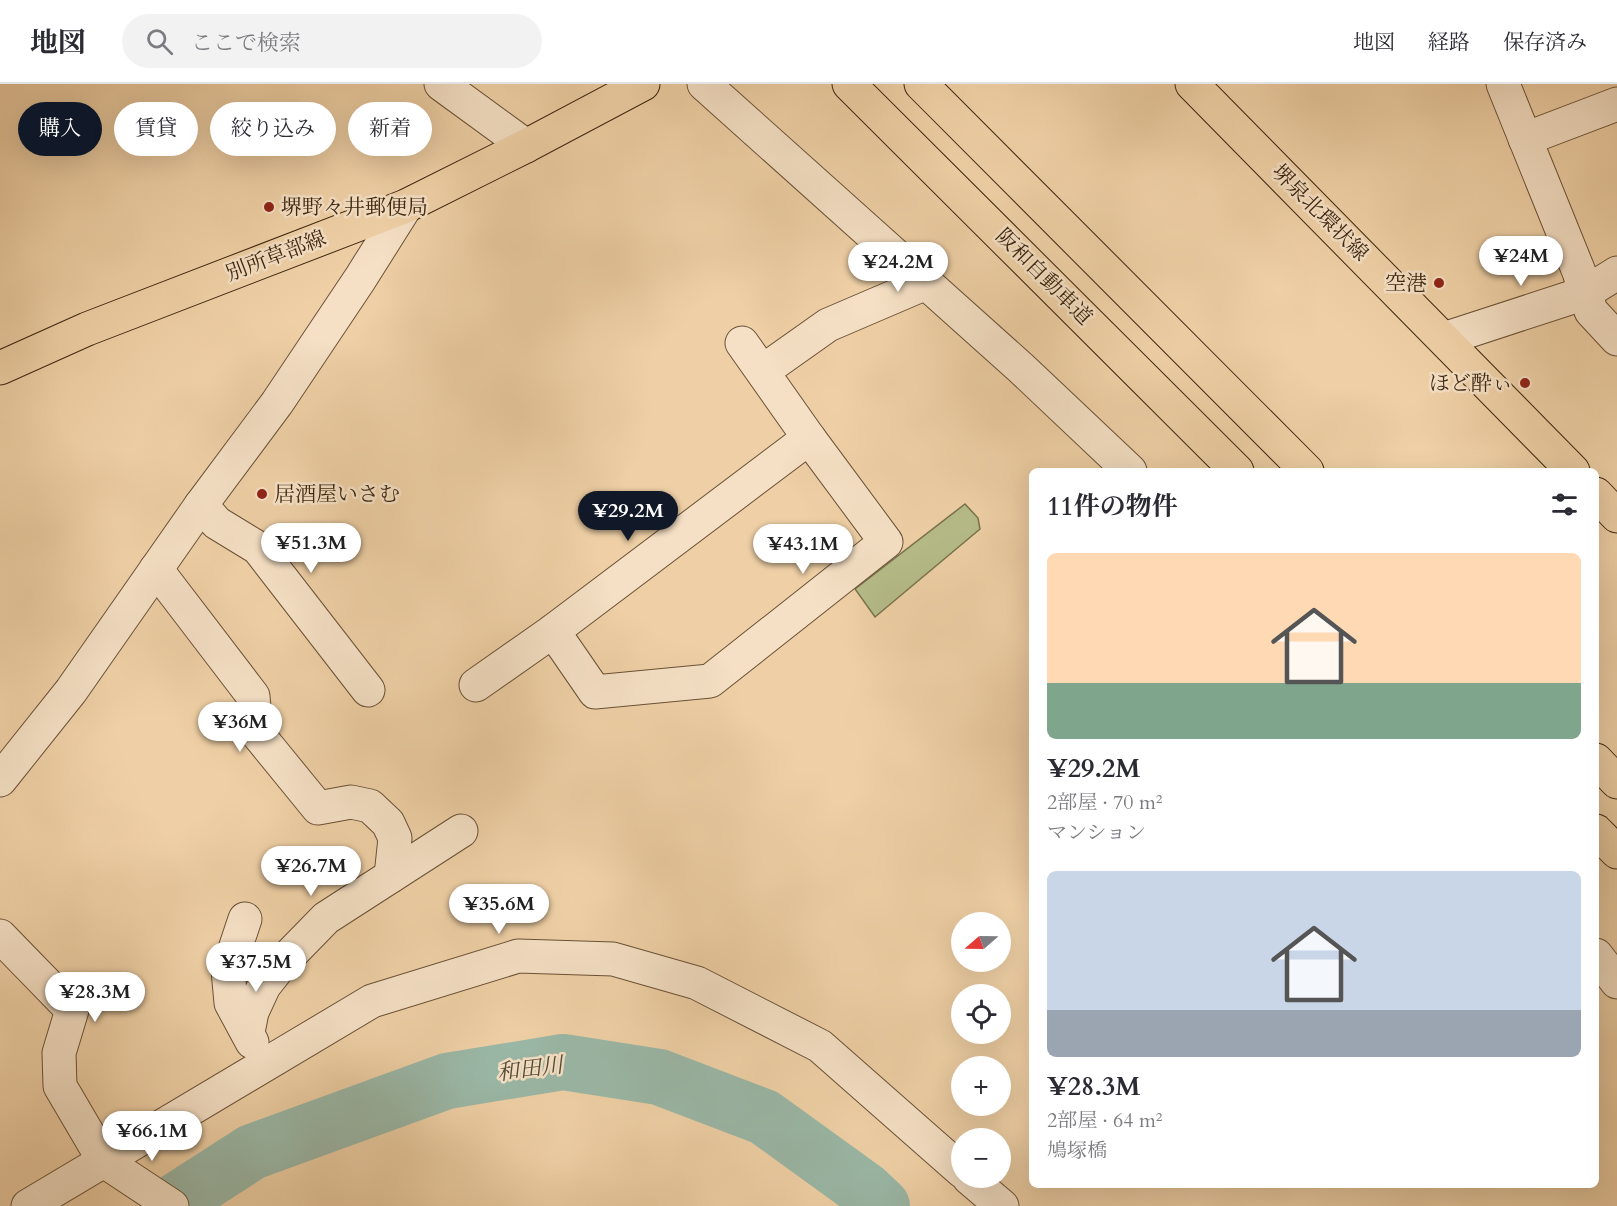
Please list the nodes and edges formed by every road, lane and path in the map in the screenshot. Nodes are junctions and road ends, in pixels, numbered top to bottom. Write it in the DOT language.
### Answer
graph roads {
  1 [pos="441,84"];
  2 [pos="644,84"];
  3 [pos="704,84"];
  4 [pos="849,84"];
  5 [pos="921,84"];
  6 [pos="1192,84"];
  7 [pos="1503,84"];
  8 [pos="1617,104"];
  9 [pos="1525,139"];
  10 [pos="526,146"];
  11 [pos="406,206"];
  12 [pos="1617,273"];
  13 [pos="926,283"];
  14 [pos="1585,293"];
  15 [pos="1444,339"];
  16 [pos="1617,339"];
  17 [pos="742,343"];
  18 [pos="0,368"];
  19 [pos="763,371"];
  20 [pos="809,438"];
  21 [pos="1127,468"];
  22 [pos="1234,468"];
  23 [pos="1304,468"];
  24 [pos="1570,468"];
  25 [pos="1599,497"];
  26 [pos="201,505"];
  27 [pos="1617,516"];
  28 [pos="156,569"];
  29 [pos="553,631"];
  30 [pos="476,684"];
  31 [pos="368,690"];
  32 [pos="1599,763"];
  33 [pos="0,780"];
  34 [pos="1617,782"];
  35 [pos="461,831"];
  36 [pos="1599,834"];
  37 [pos="1617,852"];
  38 [pos="391,876"];
  39 [pos="245,920"];
  40 [pos="0,936"];
  41 [pos="1599,959"];
  42 [pos="1617,982"];
  43 [pos="248,1032"];
  44 [pos="264,1065"];
  45 [pos="104,1161"];
  46 [pos="951,1161"];
  47 [pos="981,1188"];
  48 [pos="28,1206"];
  49 [pos="172,1206"];
  50 [pos="1002,1206"];
  1 -- 10 [label="street"];
  2 -- 10 [label="main road, 別所草部線"];
  3 -- 13 [label="street"];
  4 -- 22 [label="main road, 阪和自動車道"];
  5 -- 23 [label="main road"];
  6 -- 15 [label="main road, 堺泉北環状線"];
  7 -- 9 [label="street"];
  8 -- 9 [label="street"];
  9 -- 14 [label="street"];
  10 -- 11 [label="main road, 別所草部線"];
  11 -- 18 [label="main road, 別所草部線"];
  11 -- 26 [label="street"];
  12 -- 14 [label="street"];
  13 -- 19 [label="street"];
  13 -- 21 [label="street"];
  14 -- 15 [label="street"];
  14 -- 16 [label="street"];
  15 -- 24 [label="main road, 堺泉北環状線"];
  17 -- 19 [label="street"];
  19 -- 20 [label="street"];
  20 -- 29 [label="street"];
  20 -- 29 [label="street"];
  25 -- 27 [label="main road"];
  26 -- 28 [label="street"];
  26 -- 31 [label="street"];
  28 -- 33 [label="street"];
  28 -- 38 [label="street"];
  29 -- 30 [label="street"];
  32 -- 34 [label="main road"];
  35 -- 38 [label="street"];
  36 -- 37 [label="main road"];
  38 -- 43 [label="street"];
  39 -- 43 [label="street"];
  40 -- 45 [label="street"];
  41 -- 42 [label="street"];
  43 -- 44 [label="street"];
  44 -- 45 [label="street"];
  44 -- 46 [label="street"];
  45 -- 48 [label="street"];
  45 -- 49 [label="street"];
  47 -- 50 [label="street"];
}
